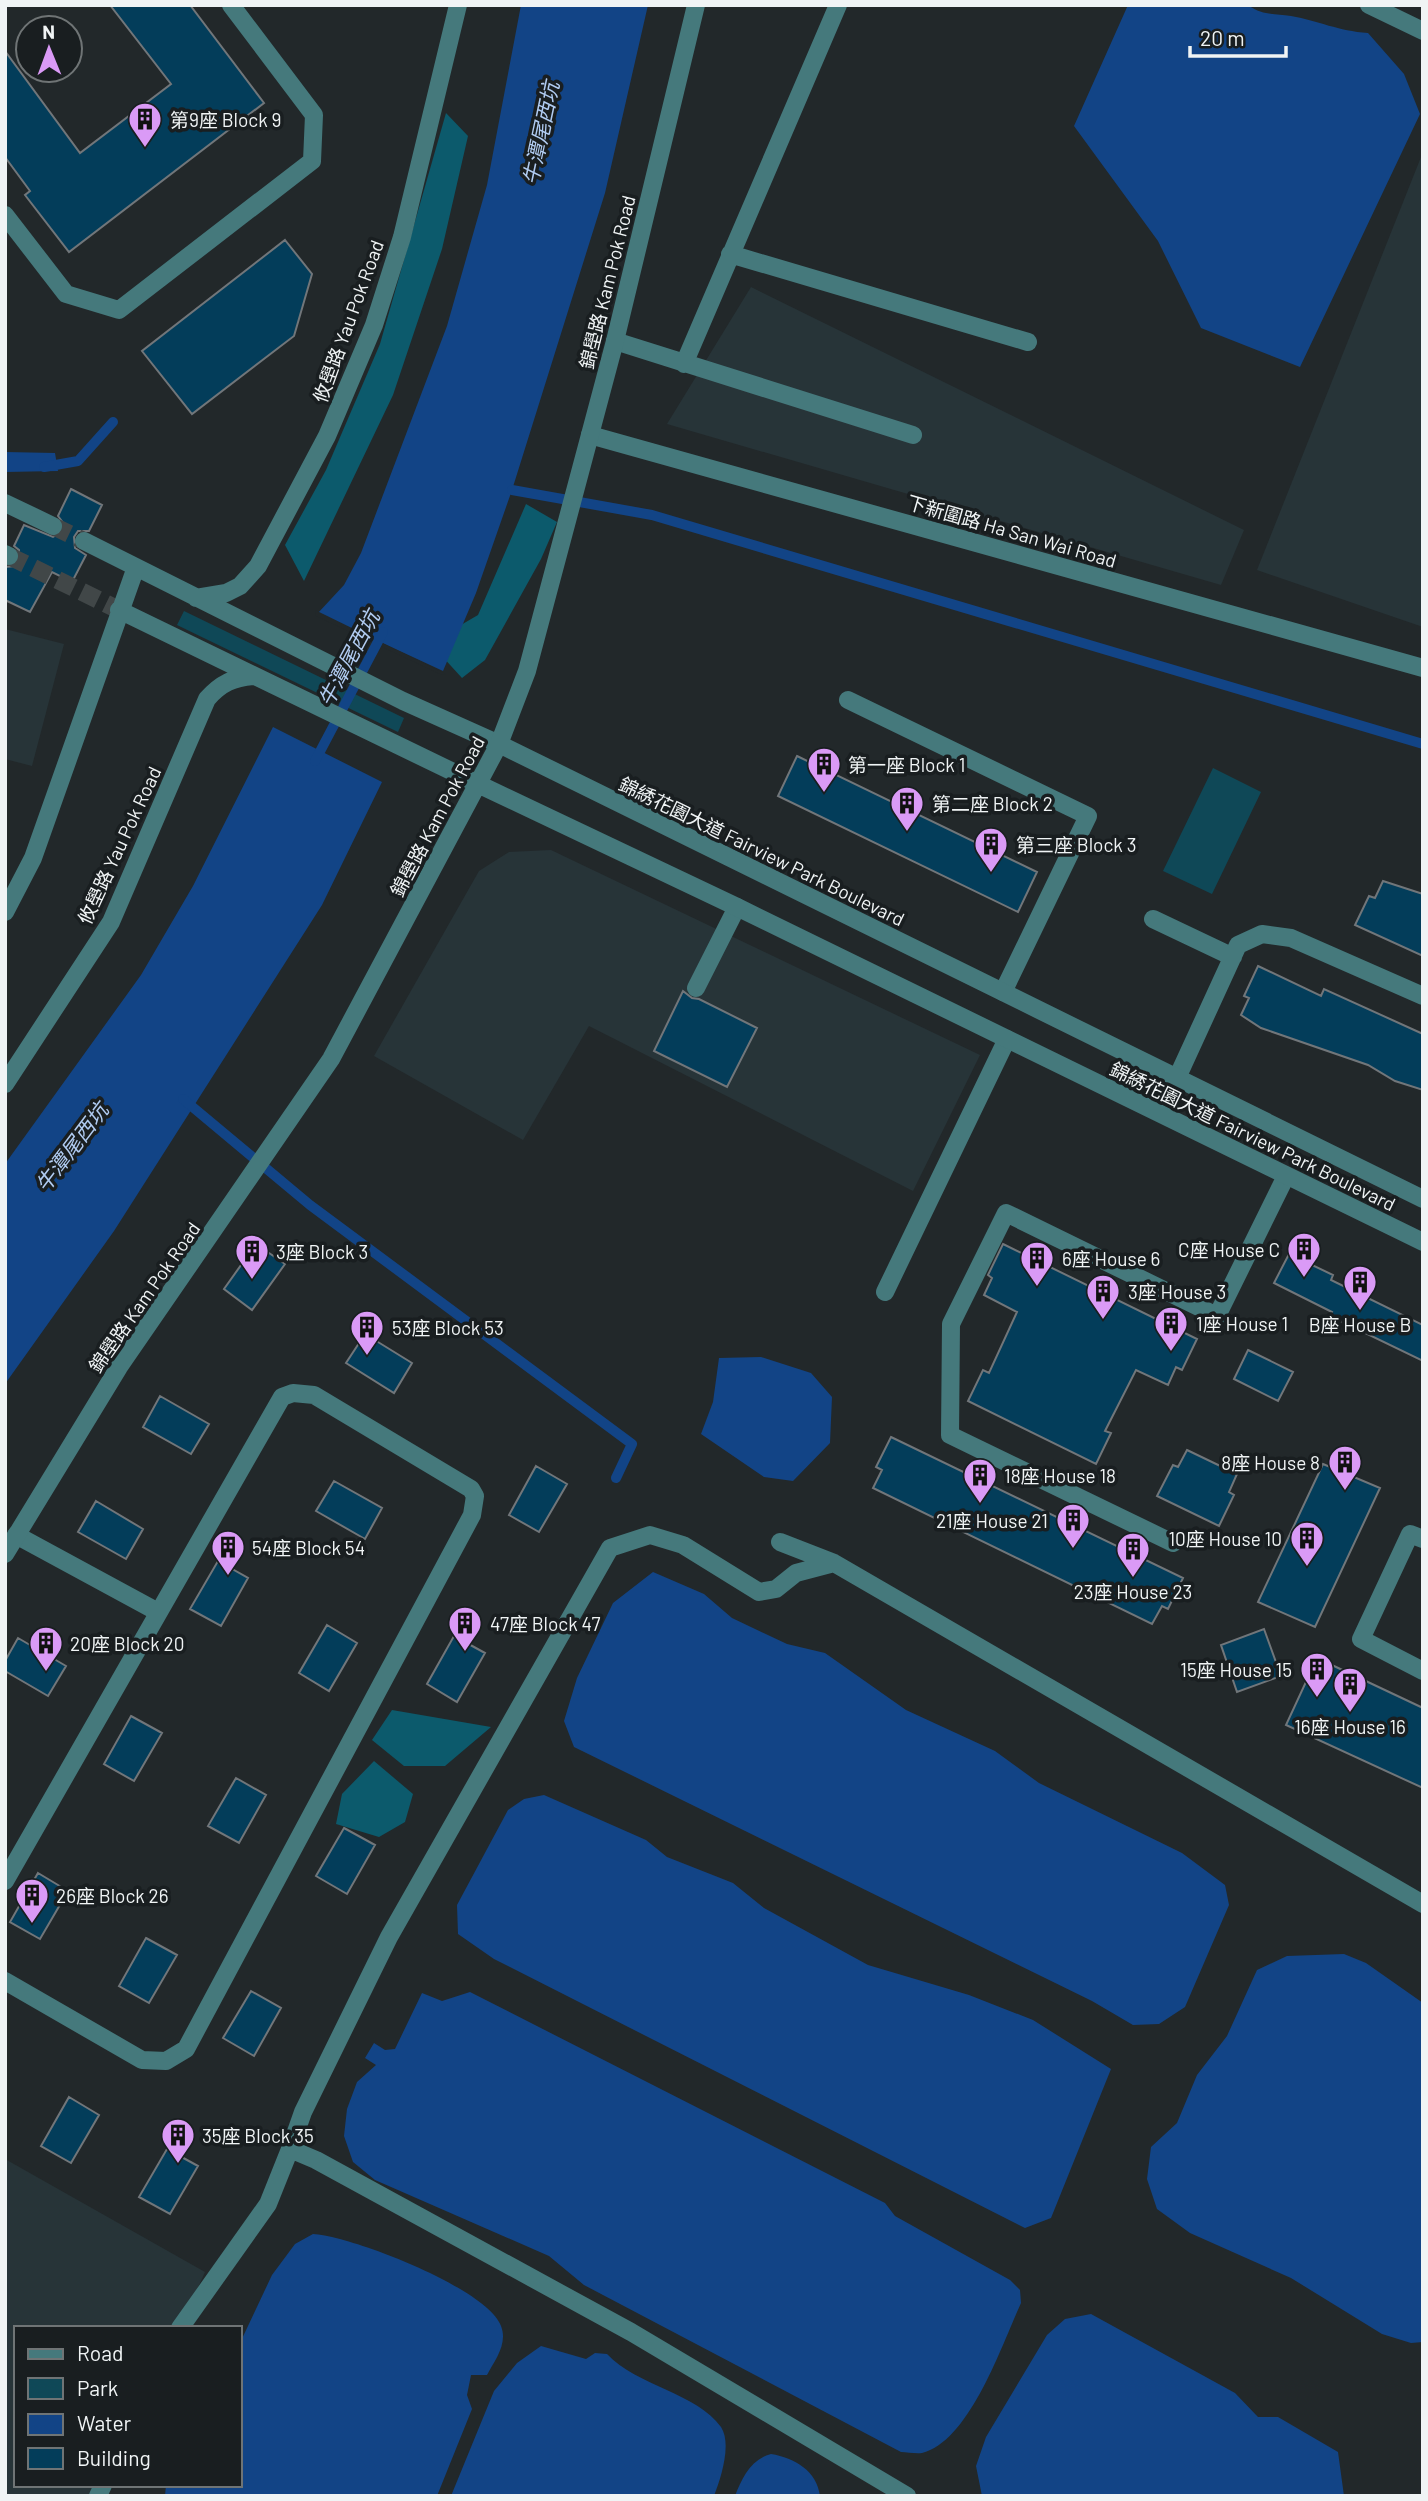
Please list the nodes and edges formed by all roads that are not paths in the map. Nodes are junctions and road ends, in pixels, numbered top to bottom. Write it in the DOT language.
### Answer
graph roads {
  1 [pos="231,5"];
  2 [pos="458,5"];
  3 [pos="696,5"];
  4 [pos="838,5"];
  5 [pos="1369,5"];
  6 [pos="1423,31"];
  7 [pos="5,215"];
  8 [pos="730,254"];
  9 [pos="615,341"];
  10 [pos="1028,342"];
  11 [pos="684,363"];
  12 [pos="590,435"];
  13 [pos="912,435"];
  14 [pos="5,503"];
  15 [pos="53,526"];
  16 [pos="84,541"];
  17 [pos="136,567"];
  18 [pos="196,598"];
  19 [pos="119,610"];
  20 [pos="1423,668"];
  21 [pos="260,679"];
  22 [pos="848,700"];
  23 [pos="499,744"];
  24 [pos="480,785"];
  25 [pos="737,907"];
  26 [pos="5,912"];
  27 [pos="1153,919"];
  28 [pos="1233,957"];
  29 [pos="696,988"];
  30 [pos="1003,992"];
  31 [pos="1423,996"];
  32 [pos="1007,1039"];
  33 [pos="1177,1078"];
  34 [pos="5,1084"];
  35 [pos="1286,1176"];
  36 [pos="1423,1199"];
  37 [pos="1423,1242"];
  38 [pos="885,1292"];
  39 [pos="16,1535"];
  40 [pos="1423,1539"];
  41 [pos="780,1542"];
  42 [pos="1173,1543"];
  43 [pos="5,1554"];
  44 [pos="834,1563"];
  45 [pos="159,1612"];
  46 [pos="1423,1671"];
  47 [pos="5,1881"];
  48 [pos="1423,1904"];
  49 [pos="5,1981"];
  50 [pos="290,2149"];
  51 [pos="181,2326"];
  52 [pos="907,2496"];
  1 -- 7 [label="street"];
  2 -- 18 [label="street, 攸壆路 Yau Pok Road"];
  3 -- 9 [label="street, 錦壆路 Kam Pok Road"];
  4 -- 8 [label="street"];
  5 -- 6 [label="street"];
  8 -- 10 [label="street"];
  8 -- 11 [label="street"];
  9 -- 11 [label="street"];
  9 -- 12 [label="street, 錦壆路 Kam Pok Road"];
  11 -- 13 [label="street"];
  12 -- 20 [label="street, 下新圍路 Ha San Wai Road"];
  12 -- 23 [label="street, 錦壆路 Kam Pok Road"];
  14 -- 15 [label="street"];
  16 -- 17 [label="street, 錦綉花園大道 Fairview Park Boulevard"];
  17 -- 18 [label="street, 錦綉花園大道 Fairview Park Boulevard"];
  17 -- 19 [label="street"];
  18 -- 23 [label="street, 錦綉花園大道 Fairview Park Boulevard"];
  19 -- 21 [label="street, 錦綉花園大道 Fairview Park Boulevard"];
  19 -- 26 [label="street"];
  21 -- 24 [label="street, 錦綉花園大道 Fairview Park Boulevard"];
  21 -- 34 [label="street, 攸壆路 Yau Pok Road"];
  22 -- 30 [label="street"];
  23 -- 24 [label="street, 錦壆路 Kam Pok Road"];
  23 -- 30 [label="street, 錦綉花園大道 Fairview Park Boulevard"];
  24 -- 25 [label="street, 錦綉花園大道 Fairview Park Boulevard"];
  24 -- 39 [label="street, 錦壆路 Kam Pok Road"];
  25 -- 29 [label="street"];
  25 -- 32 [label="street, 錦綉花園大道 Fairview Park Boulevard"];
  27 -- 28 [label="street"];
  28 -- 31 [label="street"];
  28 -- 33 [label="street"];
  30 -- 33 [label="street, 錦綉花園大道 Fairview Park Boulevard"];
  32 -- 35 [label="street, 錦綉花園大道 Fairview Park Boulevard"];
  32 -- 38 [label="street"];
  33 -- 36 [label="street, 錦綉花園大道 Fairview Park Boulevard"];
  35 -- 37 [label="street, 錦綉花園大道 Fairview Park Boulevard"];
  35 -- 42 [label="street"];
  39 -- 43 [label="street, 錦壆路 Kam Pok Road"];
  39 -- 45 [label="street"];
  40 -- 46 [label="street"];
  41 -- 44 [label="street"];
  44 -- 48 [label="street"];
  44 -- 50 [label="street"];
  45 -- 47 [label="street"];
  45 -- 49 [label="street"];
  50 -- 51 [label="street"];
  50 -- 52 [label="street"];
}
